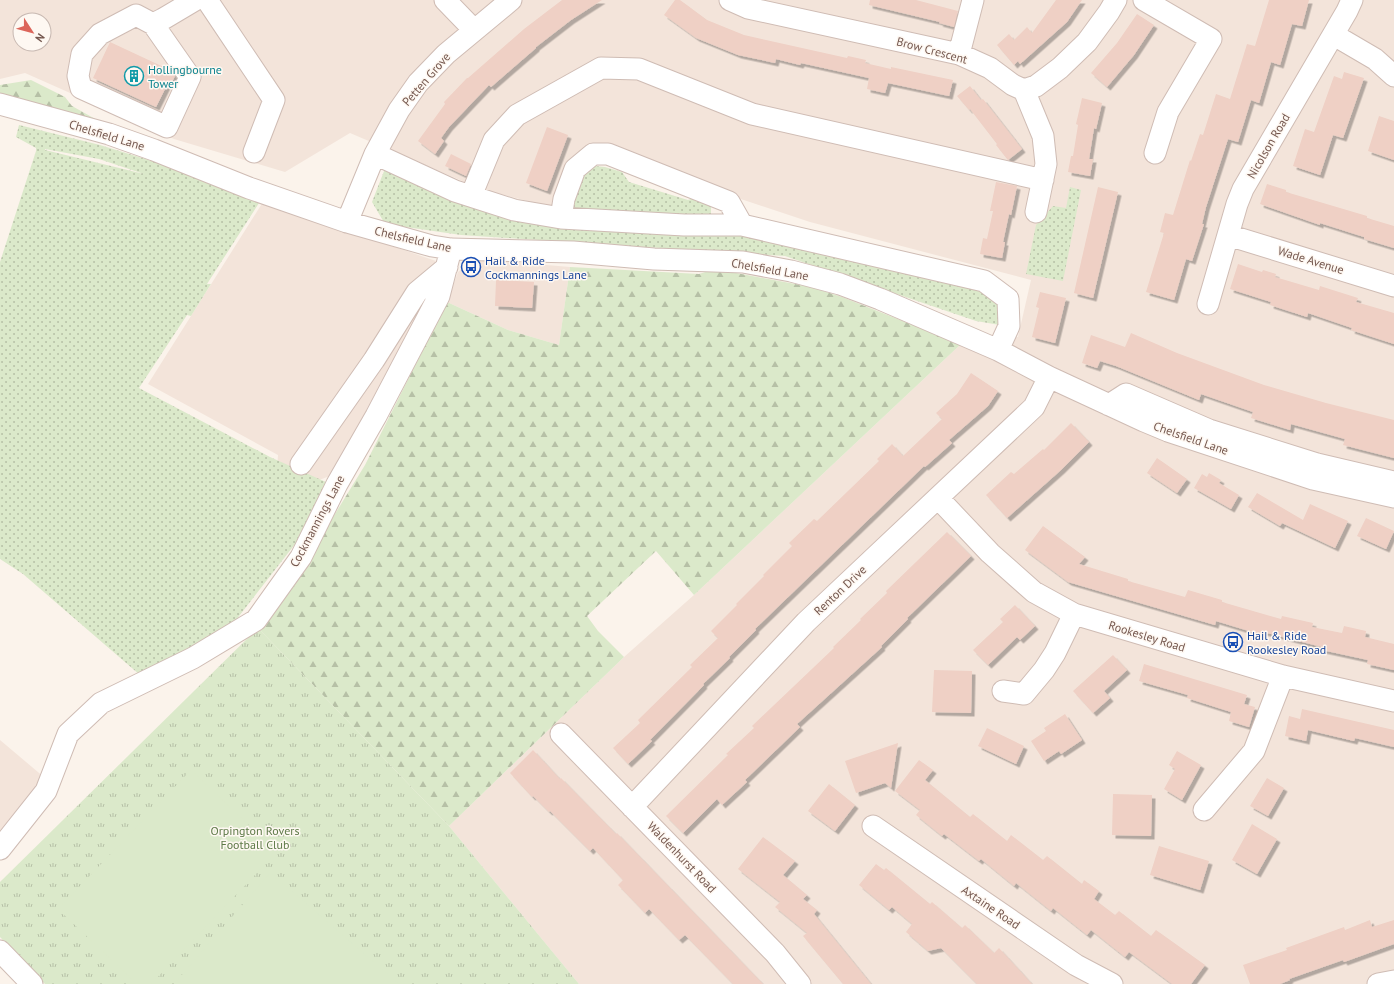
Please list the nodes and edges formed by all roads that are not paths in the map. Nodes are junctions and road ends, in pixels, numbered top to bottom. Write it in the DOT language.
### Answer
graph roads {
  1 [pos="195,0"];
  2 [pos="207,0"];
  3 [pos="445,0"];
  4 [pos="511,0"];
  5 [pos="730,0"];
  6 [pos="973,0"];
  7 [pos="1116,0"];
  8 [pos="1144,0"];
  9 [pos="1352,0"];
  10 [pos="153,24"];
  11 [pos="474,30"];
  12 [pos="1334,35"];
  13 [pos="960,54"];
  14 [pos="1394,76"];
  15 [pos="1024,90"];
  16 [pos="0,104"];
  17 [pos="254,152"];
  18 [pos="1155,153"];
  19 [pos="374,154"];
  20 [pos="1043,180"];
  21 [pos="471,196"];
  22 [pos="1036,212"];
  23 [pos="561,218"];
  24 [pos="347,222"];
  25 [pos="742,225"];
  26 [pos="1228,235"];
  27 [pos="449,258"];
  28 [pos="1394,286"];
  29 [pos="1208,304"];
  30 [pos="998,350"];
  31 [pos="1049,377"];
  32 [pos="1109,405"];
  33 [pos="301,464"];
  34 [pos="1394,482"];
  35 [pos="1394,497"];
  36 [pos="938,498"];
  37 [pos="1074,614"];
  38 [pos="1283,676"];
  39 [pos="1004,691"];
  40 [pos="1394,701"];
  41 [pos="561,734"];
  42 [pos="632,807"];
  43 [pos="1204,810"];
  44 [pos="873,826"];
  45 [pos="0,849"];
  46 [pos="0,951"];
  47 [pos="1394,981"];
  48 [pos="32,984"];
  49 [pos="800,984"];
  50 [pos="1112,984"];
  51 [pos="1378,984"];
  1 -- 10 [label="street"];
  2 -- 17 [label="street"];
  3 -- 11 [label="street"];
  4 -- 11 [label="street, Petten Grove"];
  5 -- 13 [label="street, Brow Crescent"];
  6 -- 13 [label="street"];
  7 -- 15 [label="street"];
  8 -- 18 [label="street"];
  9 -- 12 [label="street, Nicolson Road"];
  10 -- 10 [label="street"];
  11 -- 19 [label="street, Petten Grove"];
  12 -- 14 [label="street"];
  12 -- 26 [label="street, Nicolson Road"];
  13 -- 15 [label="street, Brow Crescent"];
  15 -- 20 [label="street"];
  16 -- 24 [label="street, Chelsfield Lane"];
  19 -- 21 [label="street"];
  19 -- 24 [label="street, Petten Grove"];
  20 -- 21 [label="street"];
  20 -- 22 [label="street"];
  21 -- 23 [label="street"];
  23 -- 25 [label="street"];
  23 -- 25 [label="street"];
  24 -- 27 [label="street, Chelsfield Lane"];
  25 -- 30 [label="street"];
  26 -- 28 [label="street, Wade Avenue"];
  26 -- 29 [label="street, Nicolson Road"];
  27 -- 30 [label="street, Chelsfield Lane"];
  27 -- 33 [label="street"];
  27 -- 45 [label="street, Cockmannings Lane"];
  30 -- 31 [label="street, Chelsfield Lane"];
  31 -- 32 [label="street, Chelsfield Lane"];
  31 -- 36 [label="street, Renton Drive"];
  32 -- 34 [label="street"];
  32 -- 35 [label="street, Chelsfield Lane"];
  36 -- 37 [label="street, Rookesley Road"];
  36 -- 42 [label="street, Renton Drive"];
  37 -- 38 [label="street, Rookesley Road"];
  37 -- 39 [label="street"];
  38 -- 40 [label="street, Rookesley Road"];
  38 -- 43 [label="street"];
  41 -- 42 [label="street, Waldenhurst Road"];
  42 -- 49 [label="street, Waldenhurst Road"];
  44 -- 50 [label="street, Axtaine Road"];
  46 -- 48 [label="street"];
  47 -- 51 [label="street"];
}
